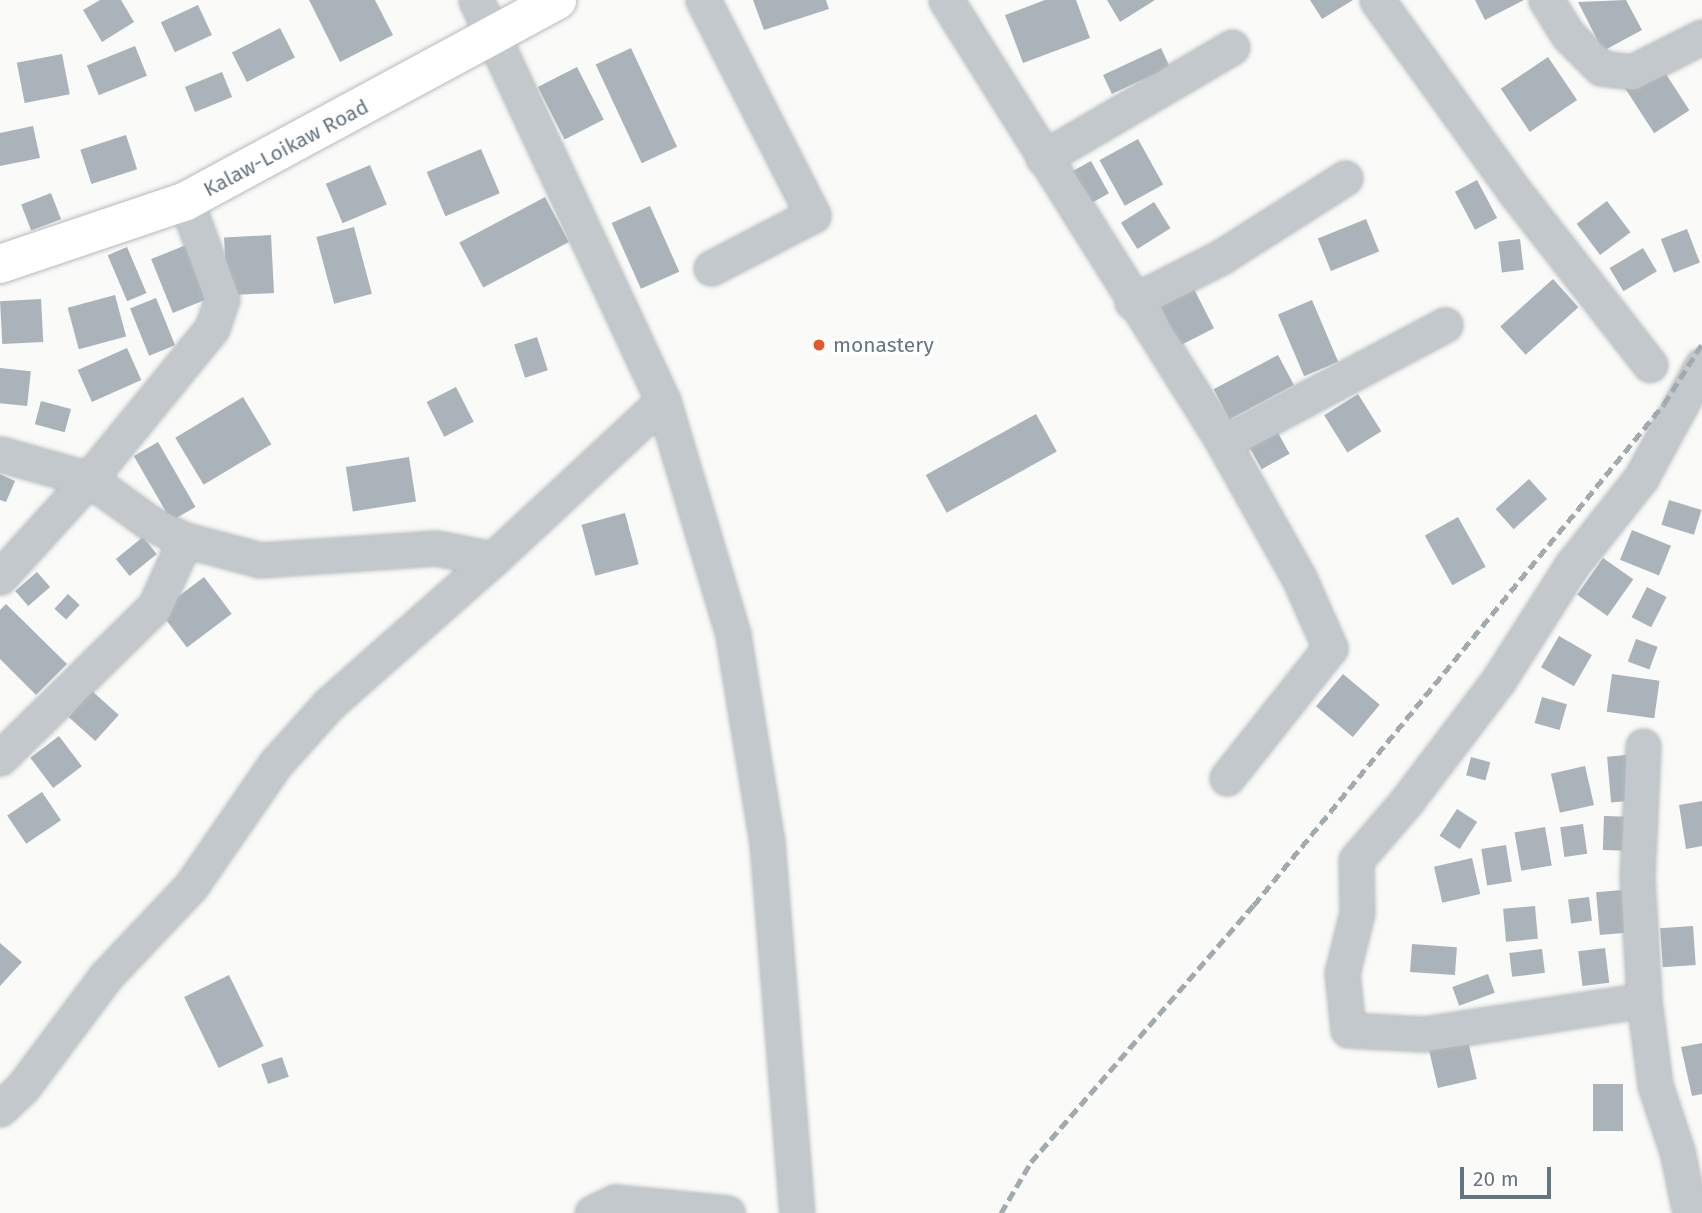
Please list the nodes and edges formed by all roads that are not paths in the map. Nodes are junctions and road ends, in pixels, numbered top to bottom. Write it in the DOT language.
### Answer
graph roads {
  1 [pos="476,0"];
  2 [pos="557,0"];
  3 [pos="703,0"];
  4 [pos="946,0"];
  5 [pos="1377,0"];
  6 [pos="1546,0"];
  7 [pos="494,37"];
  8 [pos="1702,37"];
  9 [pos="1232,47"];
  10 [pos="1043,158"];
  11 [pos="1345,178"];
  12 [pos="186,201"];
  13 [pos="0,264"];
  14 [pos="711,268"];
  15 [pos="1132,302"];
  16 [pos="1445,325"];
  17 [pos="1650,365"];
  18 [pos="1702,365"];
  19 [pos="663,401"];
  20 [pos="1219,435"];
  21 [pos="0,454"];
  22 [pos="89,479"];
  23 [pos="186,540"];
  24 [pos="493,559"];
  25 [pos="0,577"];
  26 [pos="1643,746"];
  27 [pos="0,758"];
  28 [pos="1227,778"];
  29 [pos="1644,1000"];
  30 [pos="0,1109"];
  31 [pos="592,1213"];
  32 [pos="727,1213"];
  33 [pos="797,1213"];
  34 [pos="1690,1213"];
  1 -- 7 [label="street"];
  2 -- 7 [label="main road, Kalaw-Loikaw Road"];
  3 -- 14 [label="street"];
  4 -- 10 [label="street"];
  5 -- 17 [label="street"];
  6 -- 8 [label="street"];
  7 -- 12 [label="main road, Kalaw-Loikaw Road"];
  7 -- 19 [label="street"];
  9 -- 10 [label="street"];
  10 -- 15 [label="street"];
  11 -- 15 [label="street"];
  12 -- 13 [label="main road, Kalaw-Loikaw Road"];
  12 -- 22 [label="street"];
  15 -- 20 [label="street"];
  16 -- 20 [label="street"];
  18 -- 29 [label="street"];
  19 -- 24 [label="street"];
  19 -- 33 [label="street"];
  20 -- 28 [label="street"];
  21 -- 22 [label="street"];
  22 -- 23 [label="street"];
  22 -- 25 [label="street"];
  23 -- 24 [label="street"];
  23 -- 27 [label="street"];
  24 -- 30 [label="street"];
  26 -- 29 [label="street"];
  29 -- 34 [label="street"];
  31 -- 32 [label="street"];
}
